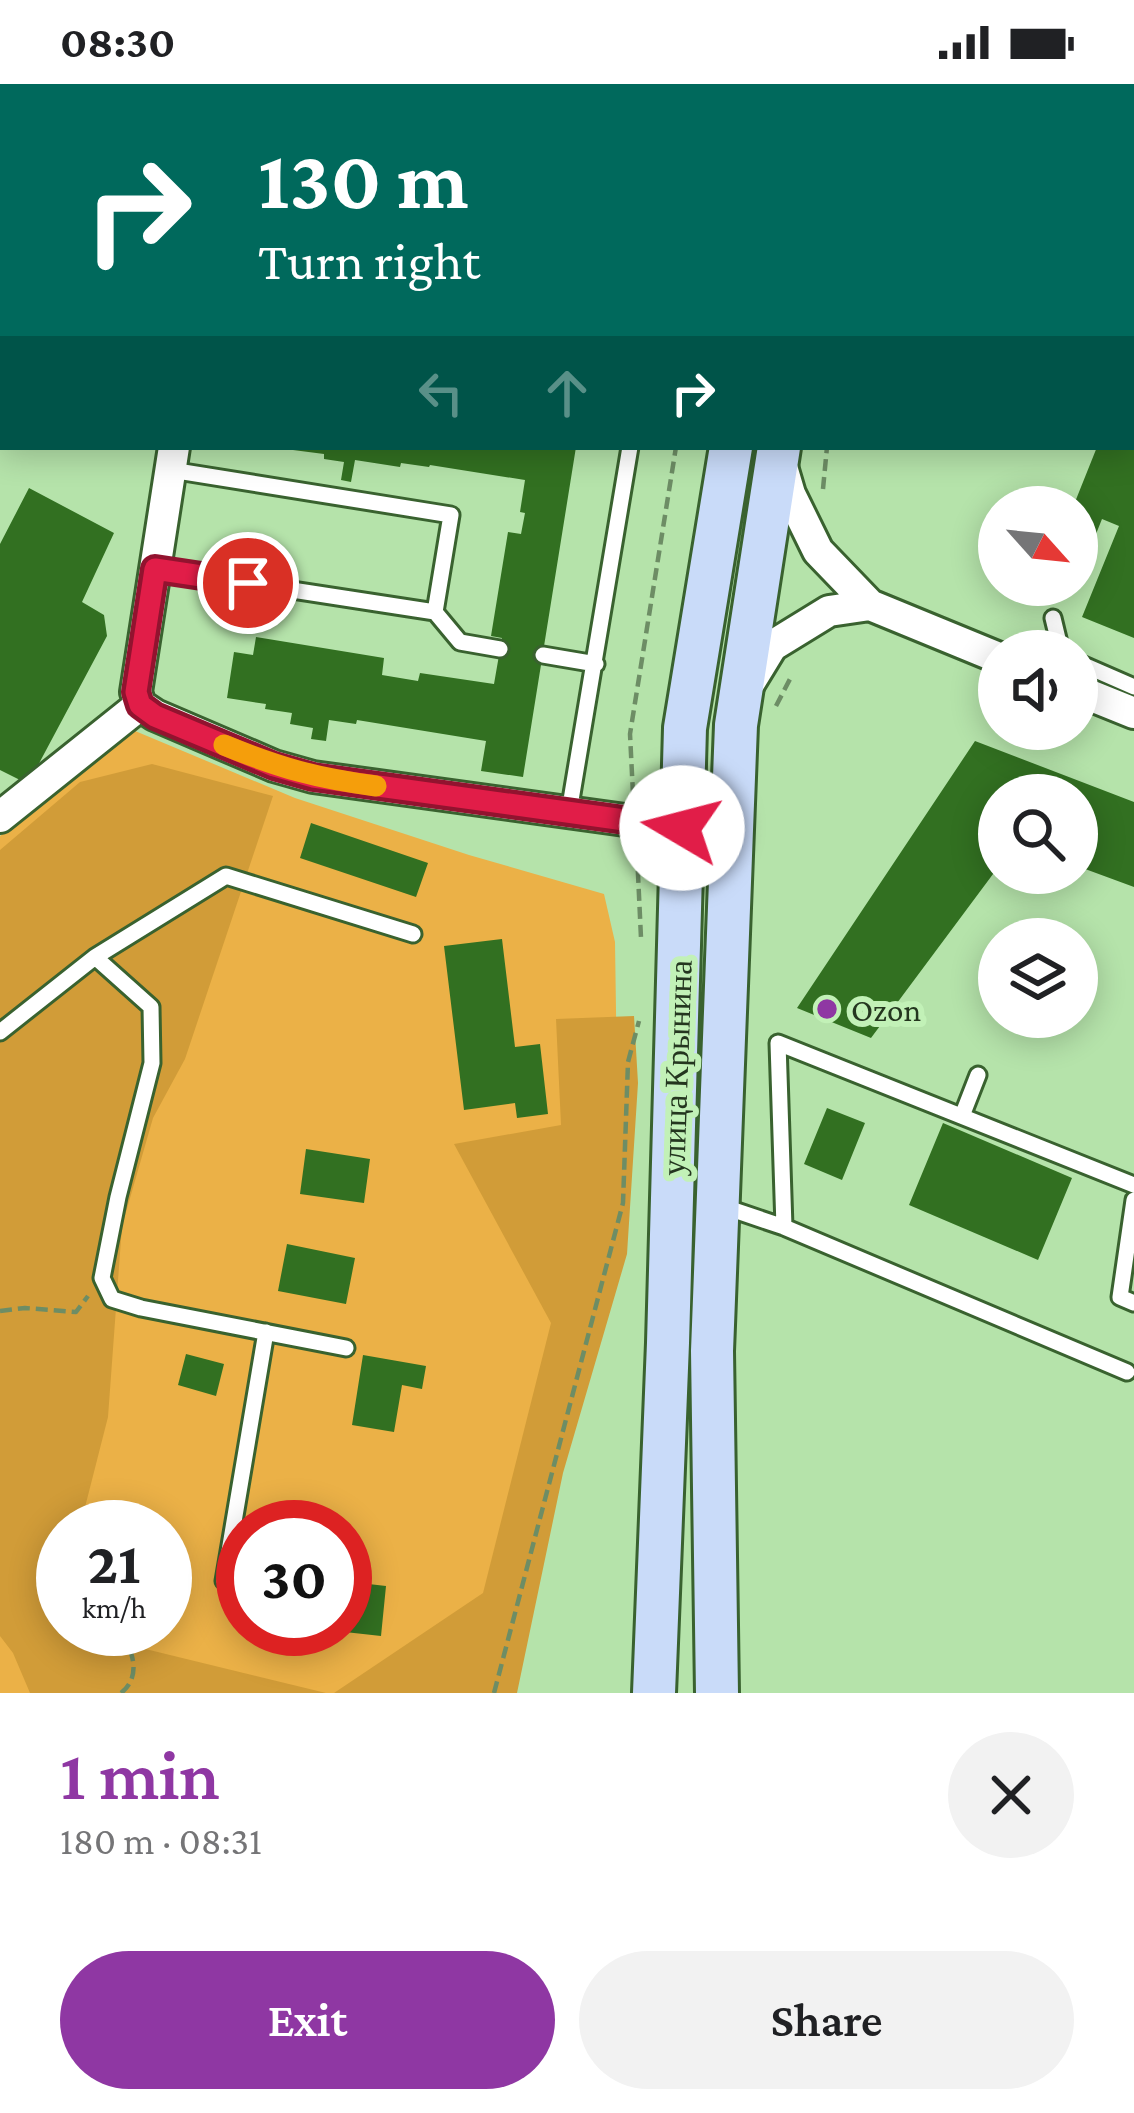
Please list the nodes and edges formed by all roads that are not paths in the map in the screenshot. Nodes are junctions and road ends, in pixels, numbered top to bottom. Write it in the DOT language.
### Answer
graph roads {
  1 [pos="630,450"];
  2 [pos="731,450"];
  3 [pos="779,451"];
  4 [pos="172,458"];
  5 [pos="155,569"];
  6 [pos="870,605"];
  7 [pos="435,612"];
  8 [pos="1054,618"];
  9 [pos="1056,630"];
  10 [pos="500,649"];
  11 [pos="978,649"];
  12 [pos="543,655"];
  13 [pos="596,664"];
  14 [pos="1098,671"];
  15 [pos="1134,687"];
  16 [pos="1098,698"];
  17 [pos="140,705"];
  18 [pos="755,708"];
  19 [pos="1134,713"];
  20 [pos="569,812"];
  21 [pos="0,817"];
  22 [pos="682,828"];
  23 [pos="412,934"];
  24 [pos="95,957"];
  25 [pos="0,1032"];
  26 [pos="978,1075"];
  27 [pos="962,1116"];
  28 [pos="1134,1185"];
  29 [pos="1134,1200"];
  30 [pos="718,1204"];
  31 [pos="784,1227"];
  32 [pos="1134,1303"];
  33 [pos="266,1332"];
  34 [pos="346,1348"];
  35 [pos="1127,1372"];
  36 [pos="238,1500"];
  37 [pos="654,1693"];
  38 [pos="717,1693"];
  1 -- 13 [label="lane"];
  2 -- 22 [label="main road, улица Крынина"];
  3 -- 6 [label="street"];
  3 -- 18 [label="main road, улица Крынина"];
  4 -- 5 [label="street"];
  4 -- 7 [label="lane"];
  5 -- 7 [label="lane"];
  5 -- 17 [label="street"];
  6 -- 11 [label="street"];
  6 -- 18 [label="street"];
  7 -- 10 [label="lane"];
  8 -- 9 [label="lane"];
  12 -- 13 [label="lane"];
  13 -- 20 [label="lane"];
  14 -- 15 [label="lane"];
  16 -- 19 [label="street"];
  17 -- 20 [label="street"];
  17 -- 21 [label="street"];
  18 -- 30 [label="main road, улица Крынина"];
  20 -- 22 [label="street"];
  22 -- 37 [label="main road, улица Крынина"];
  23 -- 24 [label="lane"];
  24 -- 25 [label="lane"];
  24 -- 33 [label="lane"];
  26 -- 27 [label="lane"];
  27 -- 28 [label="lane"];
  27 -- 31 [label="lane"];
  29 -- 32 [label="lane"];
  30 -- 31 [label="lane"];
  30 -- 38 [label="main road, улица Крынина"];
  31 -- 35 [label="lane"];
  33 -- 34 [label="lane"];
  33 -- 36 [label="lane"];
}
